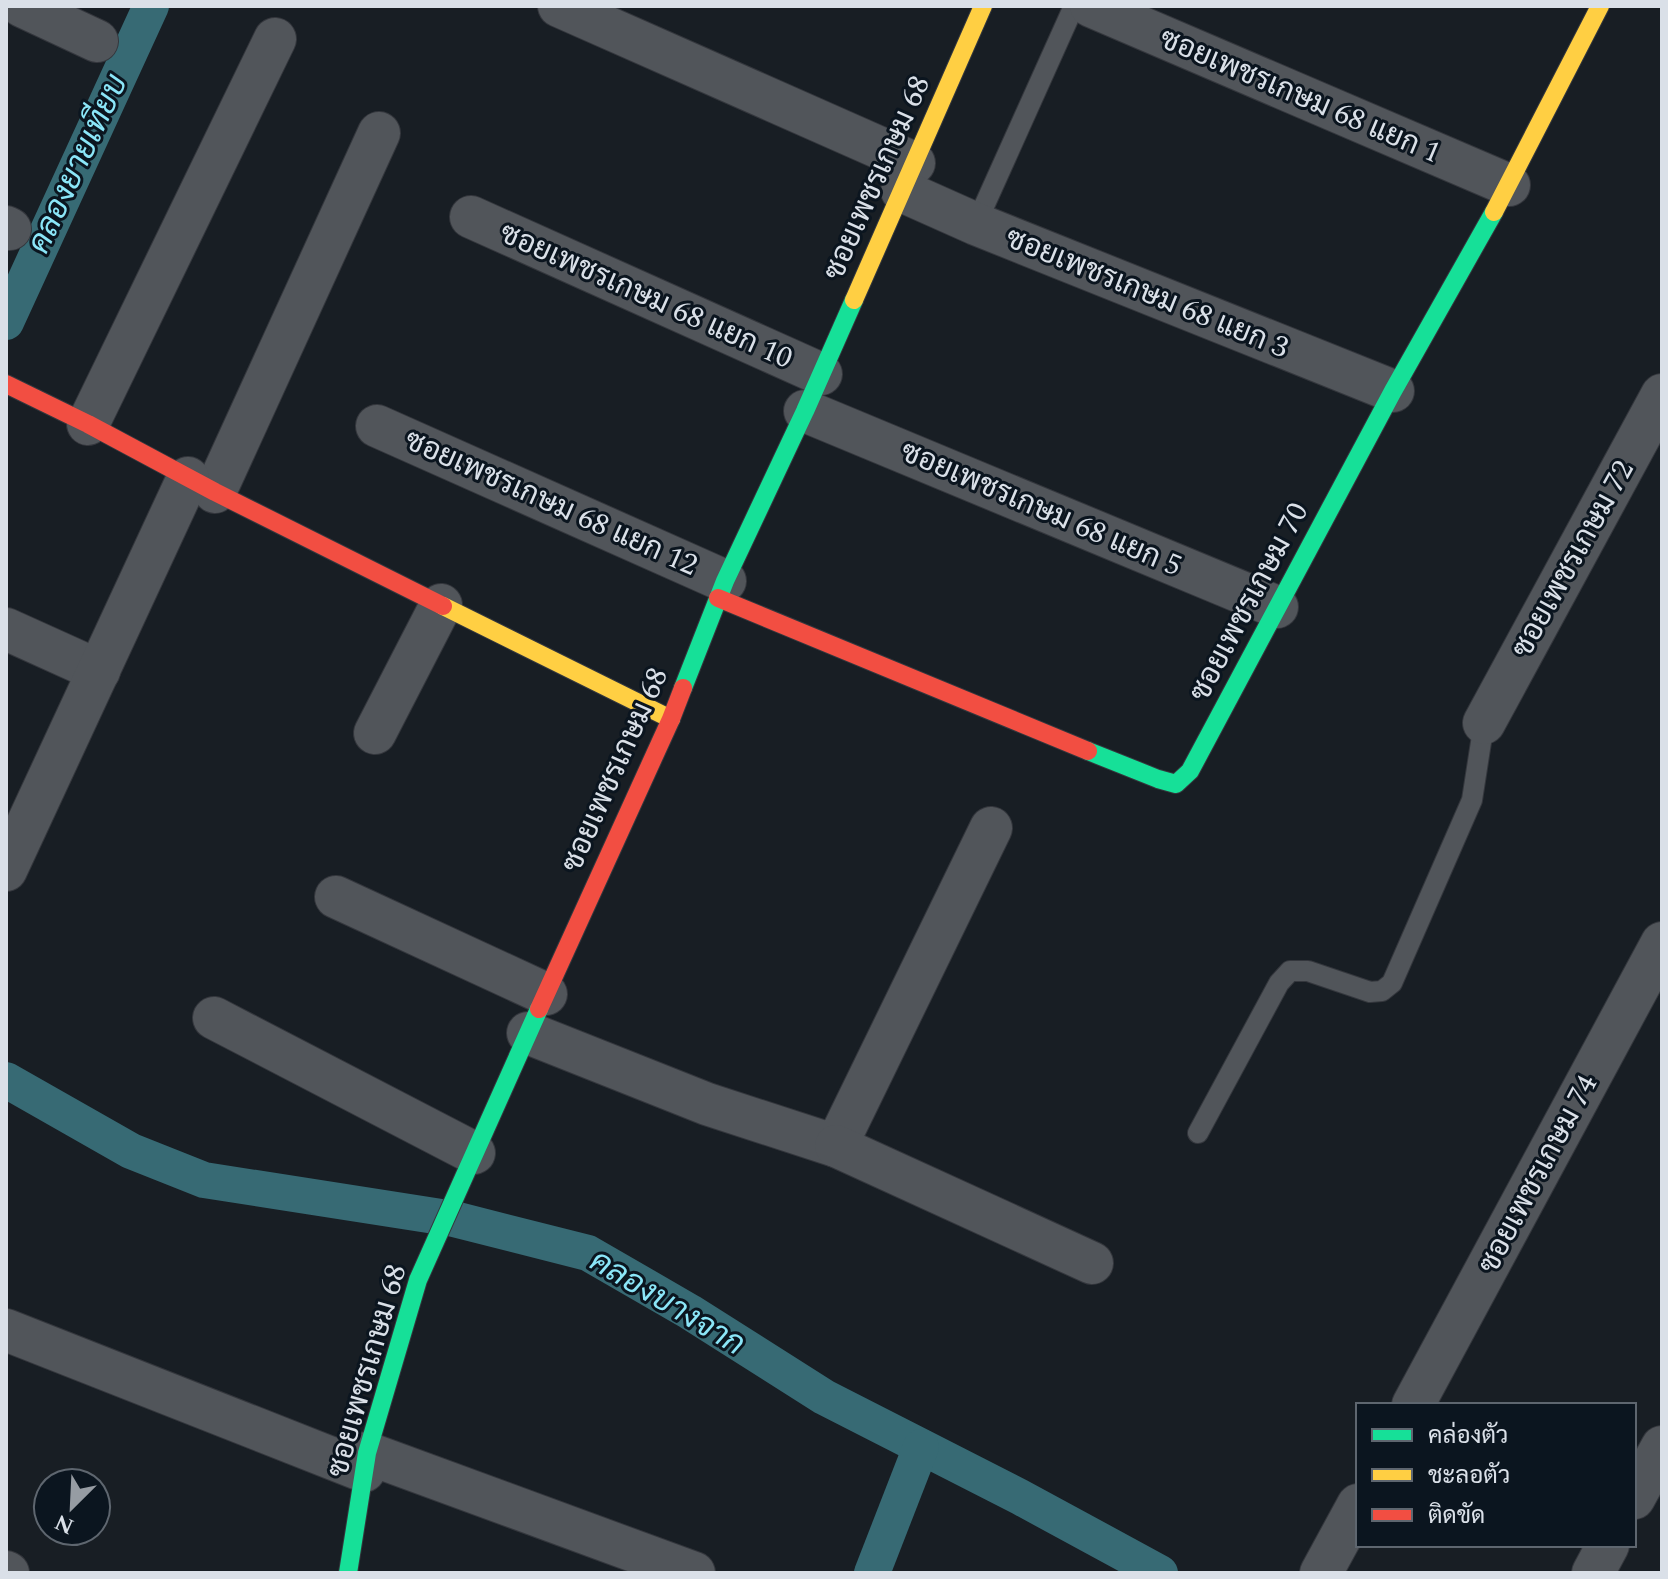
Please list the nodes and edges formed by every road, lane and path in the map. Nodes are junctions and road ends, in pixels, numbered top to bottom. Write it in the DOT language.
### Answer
graph roads {
  1 [pos="22,6"];
  2 [pos="559,6"];
  3 [pos="983,6"];
  4 [pos="1074,6"];
  5 [pos="1091,6"];
  6 [pos="1600,6"];
  7 [pos="275,39"];
  8 [pos="97,41"];
  9 [pos="379,133"];
  10 [pos="908,177"];
  11 [pos="1509,185"];
  12 [pos="471,217"];
  13 [pos="976,224"];
  14 [pos="6,384"];
  15 [pos="1393,391"];
  16 [pos="813,393"];
  17 [pos="1662,395"];
  18 [pos="88,424"];
  19 [pos="377,426"];
  20 [pos="202,485"];
  21 [pos="721,589"];
  22 [pos="441,605"];
  23 [pos="1277,607"];
  24 [pos="6,629"];
  25 [pos="99,671"];
  26 [pos="671,719"];
  27 [pos="1484,723"];
  28 [pos="375,733"];
  29 [pos="991,828"];
  30 [pos="6,870"];
  31 [pos="336,897"];
  32 [pos="1662,943"];
  33 [pos="546,994"];
  34 [pos="214,1018"];
  35 [pos="528,1033"];
  36 [pos="1198,1133"];
  37 [pos="836,1146"];
  38 [pos="468,1165"];
  39 [pos="1092,1263"];
  40 [pos="6,1330"];
  41 [pos="1414,1403"];
  42 [pos="366,1462"];
  43 [pos="1356,1509"];
  44 [pos="1607,1547"];
  45 [pos="348,1573"];
  46 [pos="694,1573"];
  47 [pos="1321,1573"];
  48 [pos="1593,1573"];
  1 -- 8 [label="street"];
  2 -- 10 [label="street, ซอยเพชรเกษม 68 แยก 3"];
  3 -- 10 [label="street, ซอยเพชรเกษม 68"];
  4 -- 13 [label="lane"];
  5 -- 11 [label="street, ซอยเพชรเกษม 68 แยก 1"];
  6 -- 11 [label="street, ซอยเพชรเกษม 70"];
  7 -- 18 [label="street"];
  9 -- 20 [label="street"];
  10 -- 13 [label="street, ซอยเพชรเกษม 68 แยก 3"];
  10 -- 16 [label="street, ซอยเพชรเกษม 68"];
  11 -- 15 [label="street, ซอยเพชรเกษม 70"];
  12 -- 16 [label="street, ซอยเพชรเกษม 68 แยก 10"];
  13 -- 15 [label="street, ซอยเพชรเกษม 68 แยก 3"];
  14 -- 18 [label="street"];
  15 -- 23 [label="street, ซอยเพชรเกษม 70"];
  16 -- 21 [label="street, ซอยเพชรเกษม 68"];
  16 -- 23 [label="street, ซอยเพชรเกษม 68 แยก 5"];
  17 -- 27 [label="street, ซอยเพชรเกษม 72"];
  18 -- 20 [label="street"];
  19 -- 21 [label="street, ซอยเพชรเกษม 68 แยก 12"];
  20 -- 22 [label="street"];
  20 -- 25 [label="street"];
  21 -- 23 [label="street, ซอยเพชรเกษม 70"];
  21 -- 26 [label="street, ซอยเพชรเกษม 68"];
  22 -- 26 [label="street"];
  22 -- 28 [label="street"];
  24 -- 25 [label="street"];
  25 -- 30 [label="street"];
  26 -- 33 [label="street, ซอยเพชรเกษม 68"];
  27 -- 36 [label="lane"];
  29 -- 37 [label="street"];
  31 -- 33 [label="street"];
  32 -- 41 [label="street, ซอยเพชรเกษม 74"];
  33 -- 35 [label="street, ซอยเพชรเกษม 68"];
  34 -- 38 [label="street"];
  35 -- 37 [label="street"];
  35 -- 38 [label="street, ซอยเพชรเกษม 68"];
  37 -- 39 [label="street"];
  38 -- 42 [label="street, ซอยเพชรเกษม 68"];
  40 -- 42 [label="street"];
  42 -- 45 [label="street, ซอยเพชรเกษม 68"];
  42 -- 46 [label="street"];
  43 -- 47 [label="street"];
  44 -- 48 [label="street"];
}
